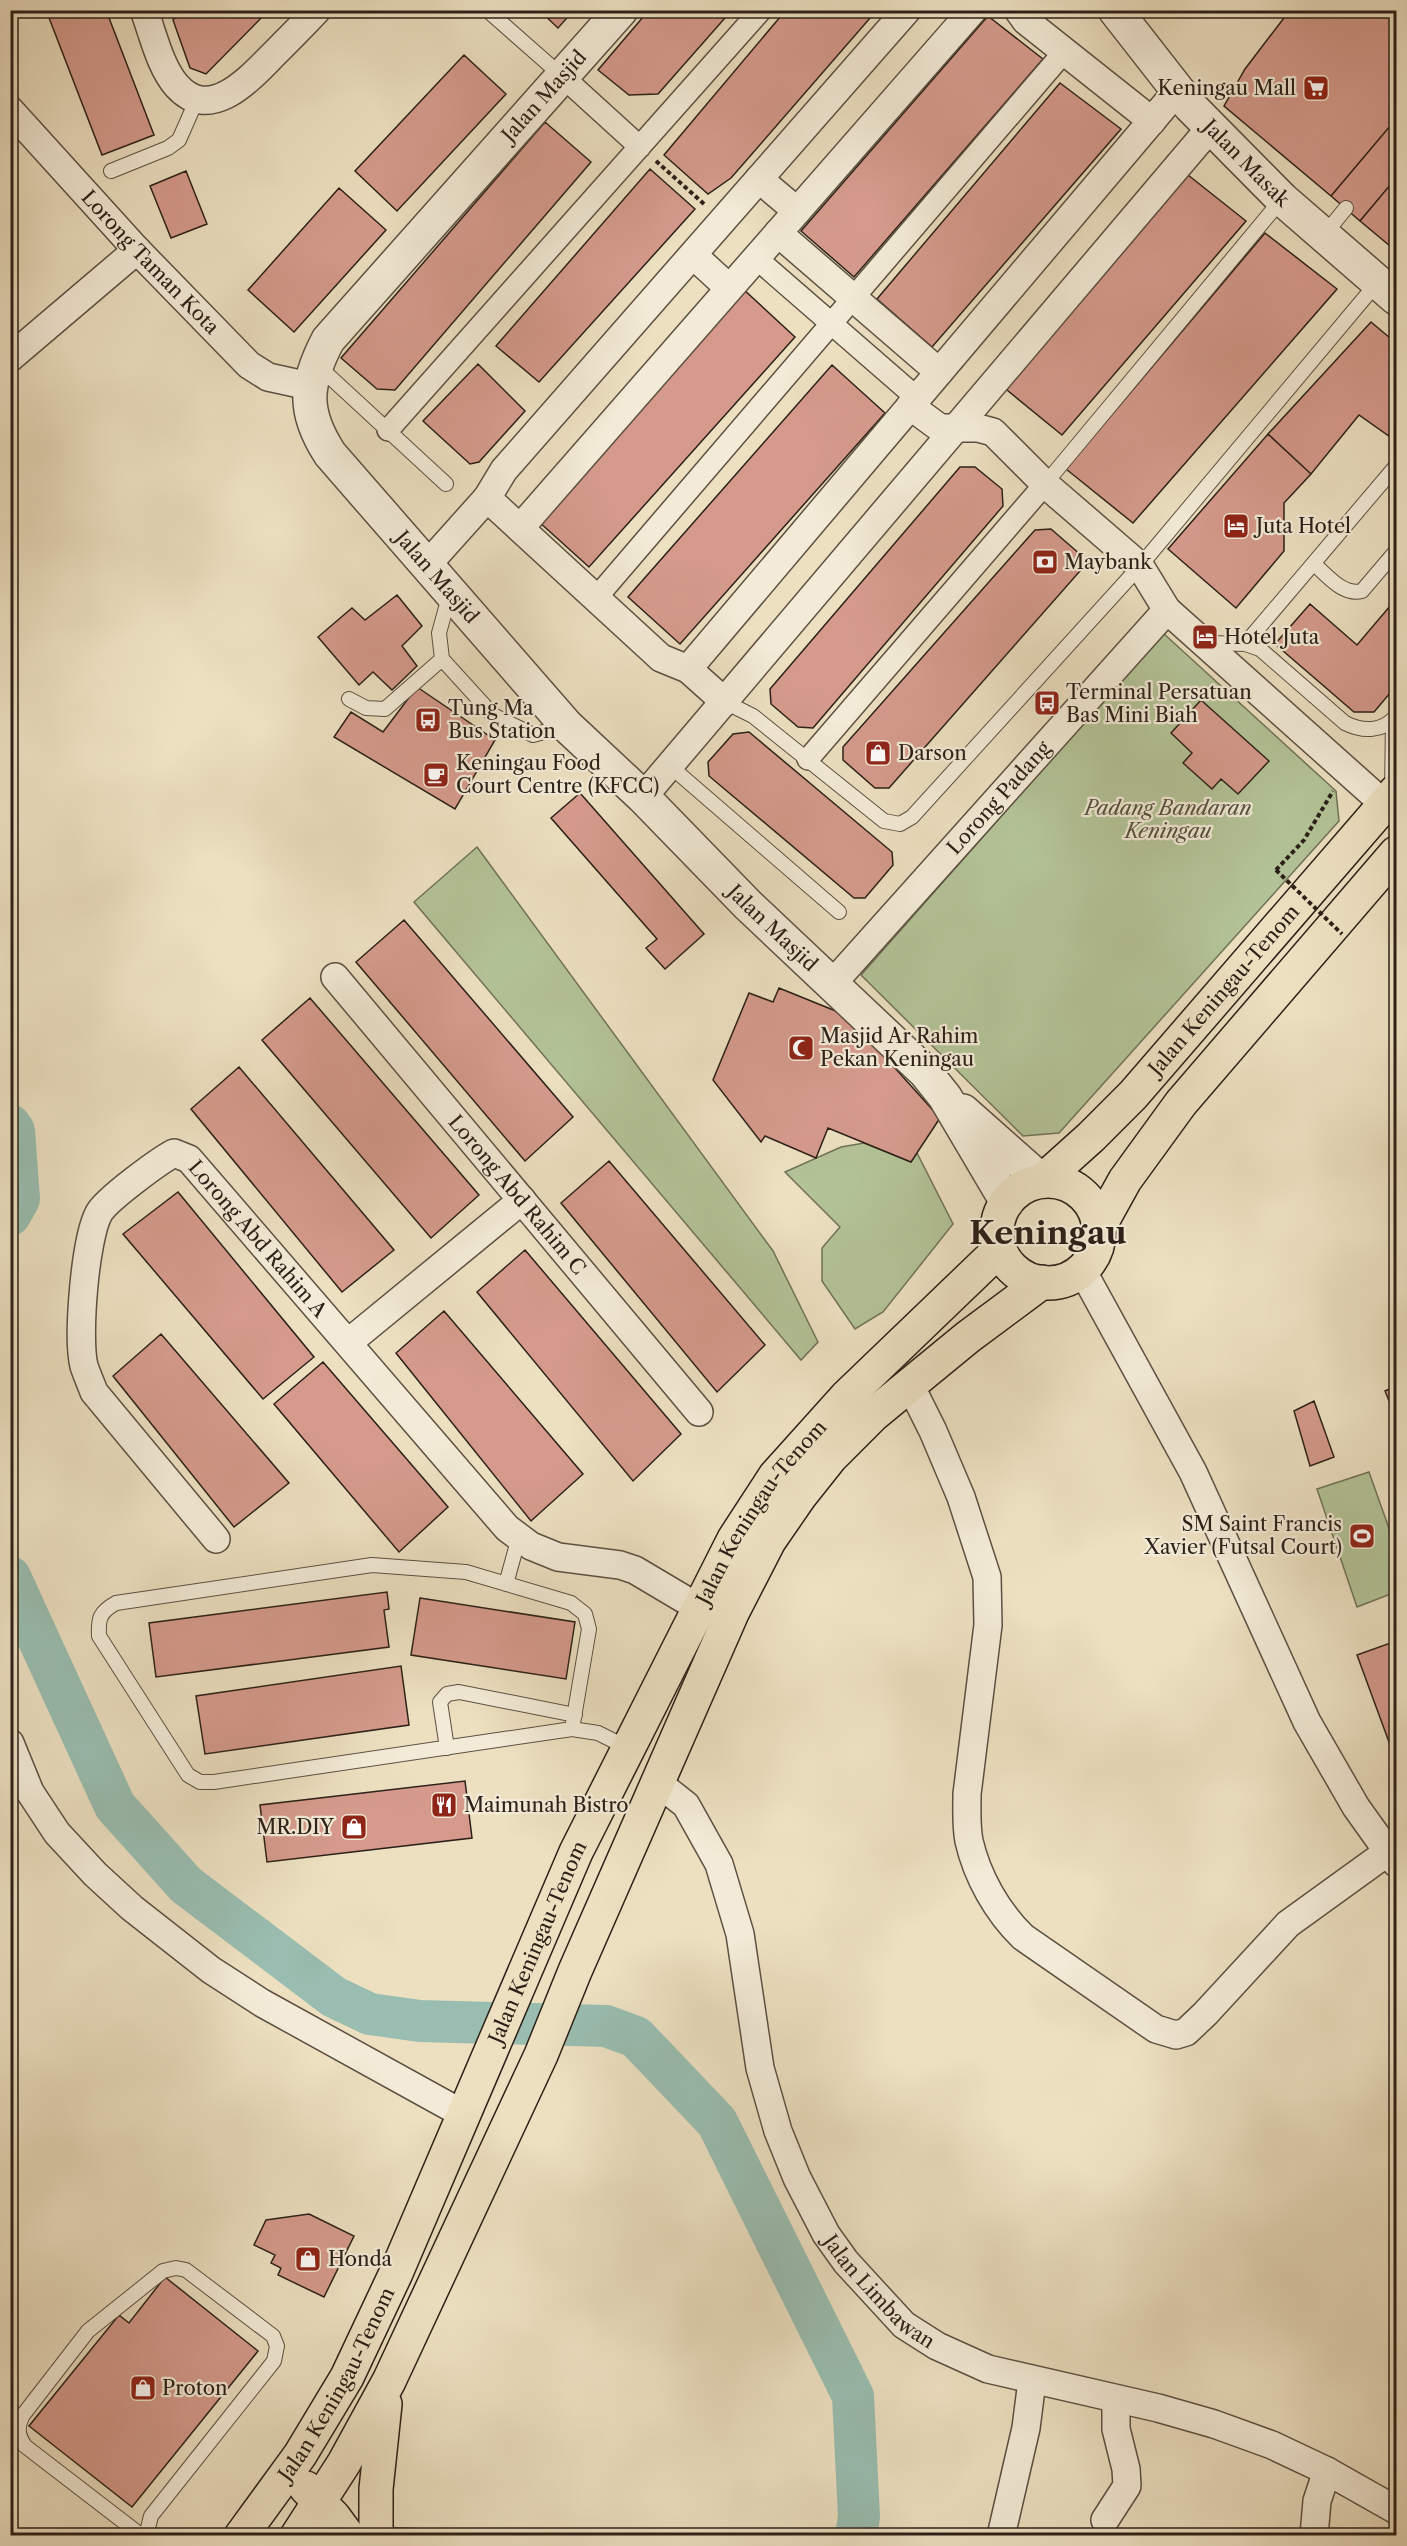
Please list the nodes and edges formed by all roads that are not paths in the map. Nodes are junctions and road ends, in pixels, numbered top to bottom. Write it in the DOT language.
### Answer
graph roads {
  1 [pos="144,10"];
  2 [pos="317,10"];
  3 [pos="487,10"];
  4 [pos="621,10"];
  5 [pos="761,10"];
  6 [pos="908,10"];
  7 [pos="973,10"];
  8 [pos="1018,10"];
  9 [pos="1115,10"];
  10 [pos="1064,52"];
  11 [pos="562,76"];
  12 [pos="1177,91"];
  13 [pos="197,99"];
  14 [pos="10,110"];
  15 [pos="1152,121"];
  16 [pos="1211,127"];
  17 [pos="640,147"];
  18 [pos="111,171"];
  19 [pos="759,179"];
  20 [pos="1282,199"];
  21 [pos="1346,208"];
  22 [pos="797,211"];
  23 [pos="778,233"];
  24 [pos="1324,235"];
  25 [pos="136,250"];
  26 [pos="693,255"];
  27 [pos="756,258"];
  28 [pos="729,288"];
  29 [pos="1387,291"];
  30 [pos="853,298"];
  31 [pos="831,324"];
  32 [pos="10,358"];
  33 [pos="939,372"];
  34 [pos="313,375"];
  35 [pos="914,402"];
  36 [pos="957,429"];
  37 [pos="388,430"];
  38 [pos="1396,466"];
  39 [pos="446,483"];
  40 [pos="1045,484"];
  41 [pos="487,498"];
  42 [pos="520,528"];
  43 [pos="1396,551"];
  44 [pos="1314,564"];
  45 [pos="427,565"];
  46 [pos="1140,566"];
  47 [pos="450,592"];
  48 [pos="596,598"];
  49 [pos="1167,610"];
  50 [pos="1204,643"];
  51 [pos="1245,644"];
  52 [pos="442,659"];
  53 [pos="688,669"];
  54 [pos="349,699"];
  55 [pos="725,702"];
  56 [pos="1395,718"];
  57 [pos="567,726"];
  58 [pos="808,759"];
  59 [pos="670,766"];
  60 [pos="643,797"];
  61 [pos="1391,797"];
  62 [pos="1395,858"];
  63 [pos="839,912"];
  64 [pos="335,977"];
  65 [pos="832,984"];
  66 [pos="945,1096"];
  67 [pos="1042,1181"];
  68 [pos="522,1200"];
  69 [pos="1006,1202"];
  70 [pos="1099,1227"];
  71 [pos="1000,1249"];
  72 [pos="1082,1270"];
  73 [pos="1041,1282"];
  74 [pos="349,1342"];
  75 [pos="910,1385"];
  76 [pos="699,1412"];
  77 [pos="519,1537"];
  78 [pos="216,1539"];
  79 [pos="506,1584"];
  80 [pos="699,1608"];
  81 [pos="575,1715"];
  82 [pos="572,1729"];
  83 [pos="10,1743"];
  84 [pos="447,1748"];
  85 [pos="628,1748"];
  86 [pos="658,1783"];
  87 [pos="1393,1857"];
  88 [pos="463,2114"];
  89 [pos="1032,2380"];
  90 [pos="389,2381"];
  91 [pos="1116,2399"];
  92 [pos="291,2468"];
  93 [pos="1327,2471"];
  94 [pos="270,2497"];
  95 [pos="320,2502"];
  96 [pos="1396,2510"];
  97 [pos="1105,2520"];
  98 [pos="144,2535"];
  99 [pos="242,2535"];
  100 [pos="299,2535"];
  101 [pos="366,2535"];
  102 [pos="419,2535"];
  103 [pos="1001,2535"];
  104 [pos="1314,2535"];
  1 -- 13 [label="street"];
  2 -- 13 [label="street"];
  3 -- 11 [label="lane"];
  4 -- 11 [label="street, Jalan Masjid"];
  5 -- 17 [label="street"];
  6 -- 19 [label="street"];
  7 -- 22 [label="street"];
  8 -- 10 [label="street"];
  9 -- 12 [label="street, Jalan Masak"];
  10 -- 15 [label="street"];
  10 -- 30 [label="street"];
  11 -- 17 [label="street"];
  11 -- 34 [label="street, Jalan Masjid"];
  12 -- 15 [label="street"];
  12 -- 16 [label="street, Jalan Masak"];
  13 -- 18 [label="lane"];
  14 -- 25 [label="street, Lorong Taman Kota"];
  15 -- 33 [label="street"];
  16 -- 20 [label="street, Jalan Masak"];
  16 -- 36 [label="street"];
  17 -- 37 [label="street"];
  19 -- 22 [label="street"];
  19 -- 26 [label="street"];
  20 -- 24 [label="street, Jalan Masak"];
  20 -- 40 [label="lane"];
  21 -- 24 [label="lane"];
  22 -- 23 [label="street"];
  23 -- 27 [label="street"];
  23 -- 30 [label="street"];
  24 -- 29 [label="street, Jalan Masak"];
  25 -- 32 [label="street"];
  25 -- 34 [label="street, Lorong Taman Kota"];
  26 -- 28 [label="street"];
  26 -- 41 [label="street"];
  27 -- 28 [label="street"];
  27 -- 31 [label="street"];
  28 -- 42 [label="street"];
  29 -- 46 [label="lane"];
  30 -- 31 [label="street"];
  30 -- 33 [label="street"];
  31 -- 35 [label="street"];
  31 -- 48 [label="street"];
  33 -- 35 [label="street"];
  34 -- 37 [label="lane"];
  34 -- 45 [label="street, Jalan Masjid"];
  35 -- 36 [label="street"];
  35 -- 53 [label="street"];
  36 -- 40 [label="street"];
  36 -- 55 [label="street"];
  37 -- 39 [label="lane"];
  38 -- 44 [label="lane"];
  40 -- 46 [label="street"];
  40 -- 58 [label="street"];
  41 -- 42 [label="street"];
  41 -- 45 [label="street"];
  42 -- 48 [label="street"];
  43 -- 44 [label="lane"];
  44 -- 51 [label="lane"];
  45 -- 47 [label="street, Jalan Masjid"];
  46 -- 49 [label="street"];
  46 -- 58 [label="lane"];
  47 -- 52 [label="lane"];
  47 -- 57 [label="street, Jalan Masjid"];
  48 -- 53 [label="street"];
  49 -- 50 [label="street"];
  49 -- 65 [label="street, Lorong Padang"];
  50 -- 51 [label="lane"];
  50 -- 61 [label="street"];
  51 -- 56 [label="lane"];
  52 -- 54 [label="lane"];
  52 -- 57 [label="lane"];
  53 -- 55 [label="street"];
  55 -- 58 [label="lane"];
  55 -- 59 [label="street"];
  56 -- 61 [label="lane"];
  57 -- 60 [label="street, Jalan Masjid"];
  59 -- 60 [label="street"];
  59 -- 63 [label="lane"];
  60 -- 65 [label="street, Jalan Masjid"];
  61 -- 67 [label="main road, Jalan Keningau-Tenom"];
  62 -- 70 [label="main road, Jalan Keningau-Tenom"];
  64 -- 68 [label="street, Lorong Abd Rahim C"];
  65 -- 66 [label="street, Jalan Masjid"];
  66 -- 67 [label="street"];
  66 -- 69 [label="street"];
  67 -- 69 [label="main road"];
  67 -- 70 [label="main road"];
  68 -- 74 [label="street"];
  68 -- 76 [label="street, Lorong Abd Rahim C"];
  69 -- 71 [label="main road"];
  70 -- 72 [label="main road"];
  71 -- 73 [label="main road"];
  71 -- 80 [label="main road, Jalan Keningau-Tenom"];
  72 -- 73 [label="main road"];
  72 -- 87 [label="street"];
  73 -- 75 [label="main road, Jalan Keningau-Tenom"];
  74 -- 77 [label="street, Lorong Abd Rahim A"];
  74 -- 78 [label="street, Lorong Abd Rahim A"];
  75 -- 86 [label="main road, Jalan Keningau-Tenom"];
  75 -- 87 [label="street"];
  77 -- 79 [label="lane"];
  77 -- 80 [label="street, Lorong Abd Rahim A"];
  79 -- 81 [label="lane"];
  79 -- 84 [label="lane"];
  80 -- 85 [label="main road, Jalan Keningau-Tenom"];
  81 -- 82 [label="lane"];
  81 -- 84 [label="lane"];
  82 -- 84 [label="lane"];
  82 -- 85 [label="lane"];
  83 -- 88 [label="street"];
  85 -- 88 [label="main road, Jalan Keningau-Tenom"];
  86 -- 89 [label="street, Jalan Limbawan"];
  86 -- 90 [label="main road, Jalan Keningau-Tenom"];
  88 -- 92 [label="main road, Jalan Keningau-Tenom"];
  89 -- 91 [label="street, Jalan Limbawan"];
  89 -- 103 [label="street"];
  90 -- 95 [label="main road, Jalan Keningau-Tenom"];
  90 -- 101 [label="main road"];
  91 -- 93 [label="street, Jalan Limbawan"];
  91 -- 97 [label="street"];
  92 -- 94 [label="main road, Jalan Keningau-Tenom"];
  92 -- 95 [label="main road"];
  93 -- 96 [label="street, Jalan Limbawan"];
  93 -- 104 [label="street"];
  94 -- 99 [label="main road, Jalan Keningau-Tenom"];
  94 -- 100 [label="main road"];
  95 -- 100 [label="main road, Jalan Keningau-Tenom"];
  95 -- 101 [label="main road"];
  98 -- 98 [label="lane"];
  101 -- 102 [label="lane"];
}
